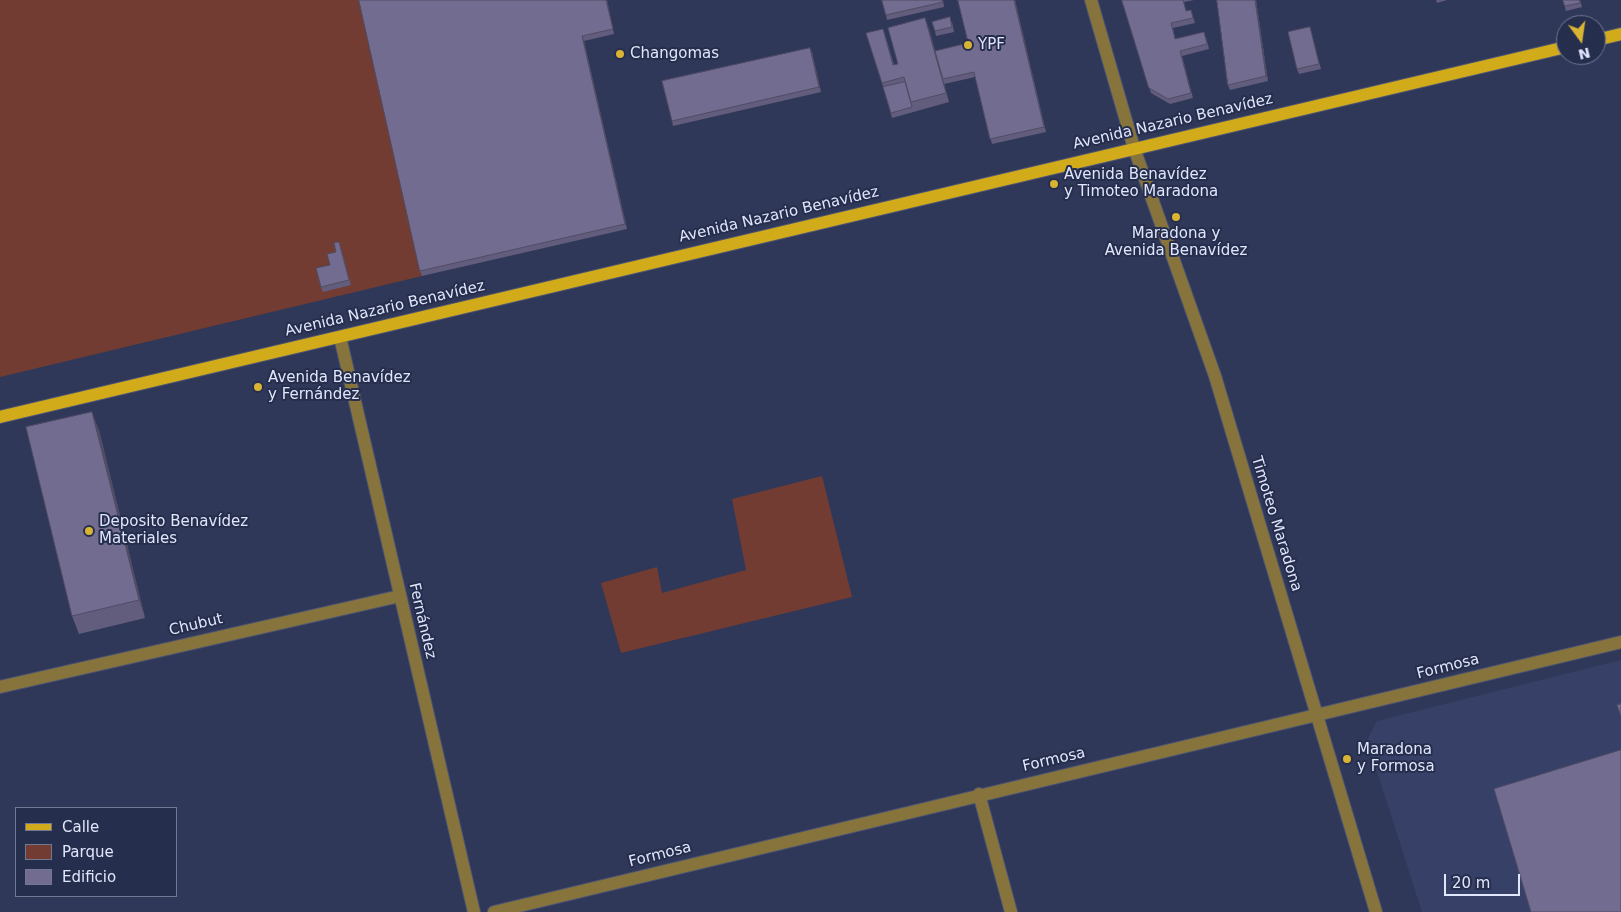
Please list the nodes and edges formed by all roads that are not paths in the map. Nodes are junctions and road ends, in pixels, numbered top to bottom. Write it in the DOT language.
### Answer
graph roads {
  1 [pos="1091,0"];
  2 [pos="1621,34"];
  3 [pos="1606,38"];
  4 [pos="1556,49"];
  5 [pos="1134,148"];
  6 [pos="340,336"];
  7 [pos="0,417"];
  8 [pos="400,596"];
  9 [pos="1621,642"];
  10 [pos="0,687"];
  11 [pos="1317,716"];
  12 [pos="979,794"];
  13 [pos="474,912"];
  14 [pos="494,912"];
  15 [pos="1011,912"];
  16 [pos="1376,912"];
  1 -- 5 [label="street, Timoteo Maradona"];
  2 -- 3 [label="main road"];
  4 -- 5 [label="main road, Avenida Nazario Benavídez"];
  5 -- 6 [label="main road, Avenida Nazario Benavídez"];
  5 -- 11 [label="street, Timoteo Maradona"];
  6 -- 7 [label="main road, Avenida Nazario Benavídez"];
  6 -- 8 [label="street, Fernández"];
  8 -- 10 [label="street, Chubut"];
  8 -- 13 [label="street, Fernández"];
  9 -- 11 [label="street, Formosa"];
  11 -- 12 [label="street, Formosa"];
  11 -- 16 [label="street, Timoteo Maradona"];
  12 -- 14 [label="street, Formosa"];
  12 -- 15 [label="street"];
}
